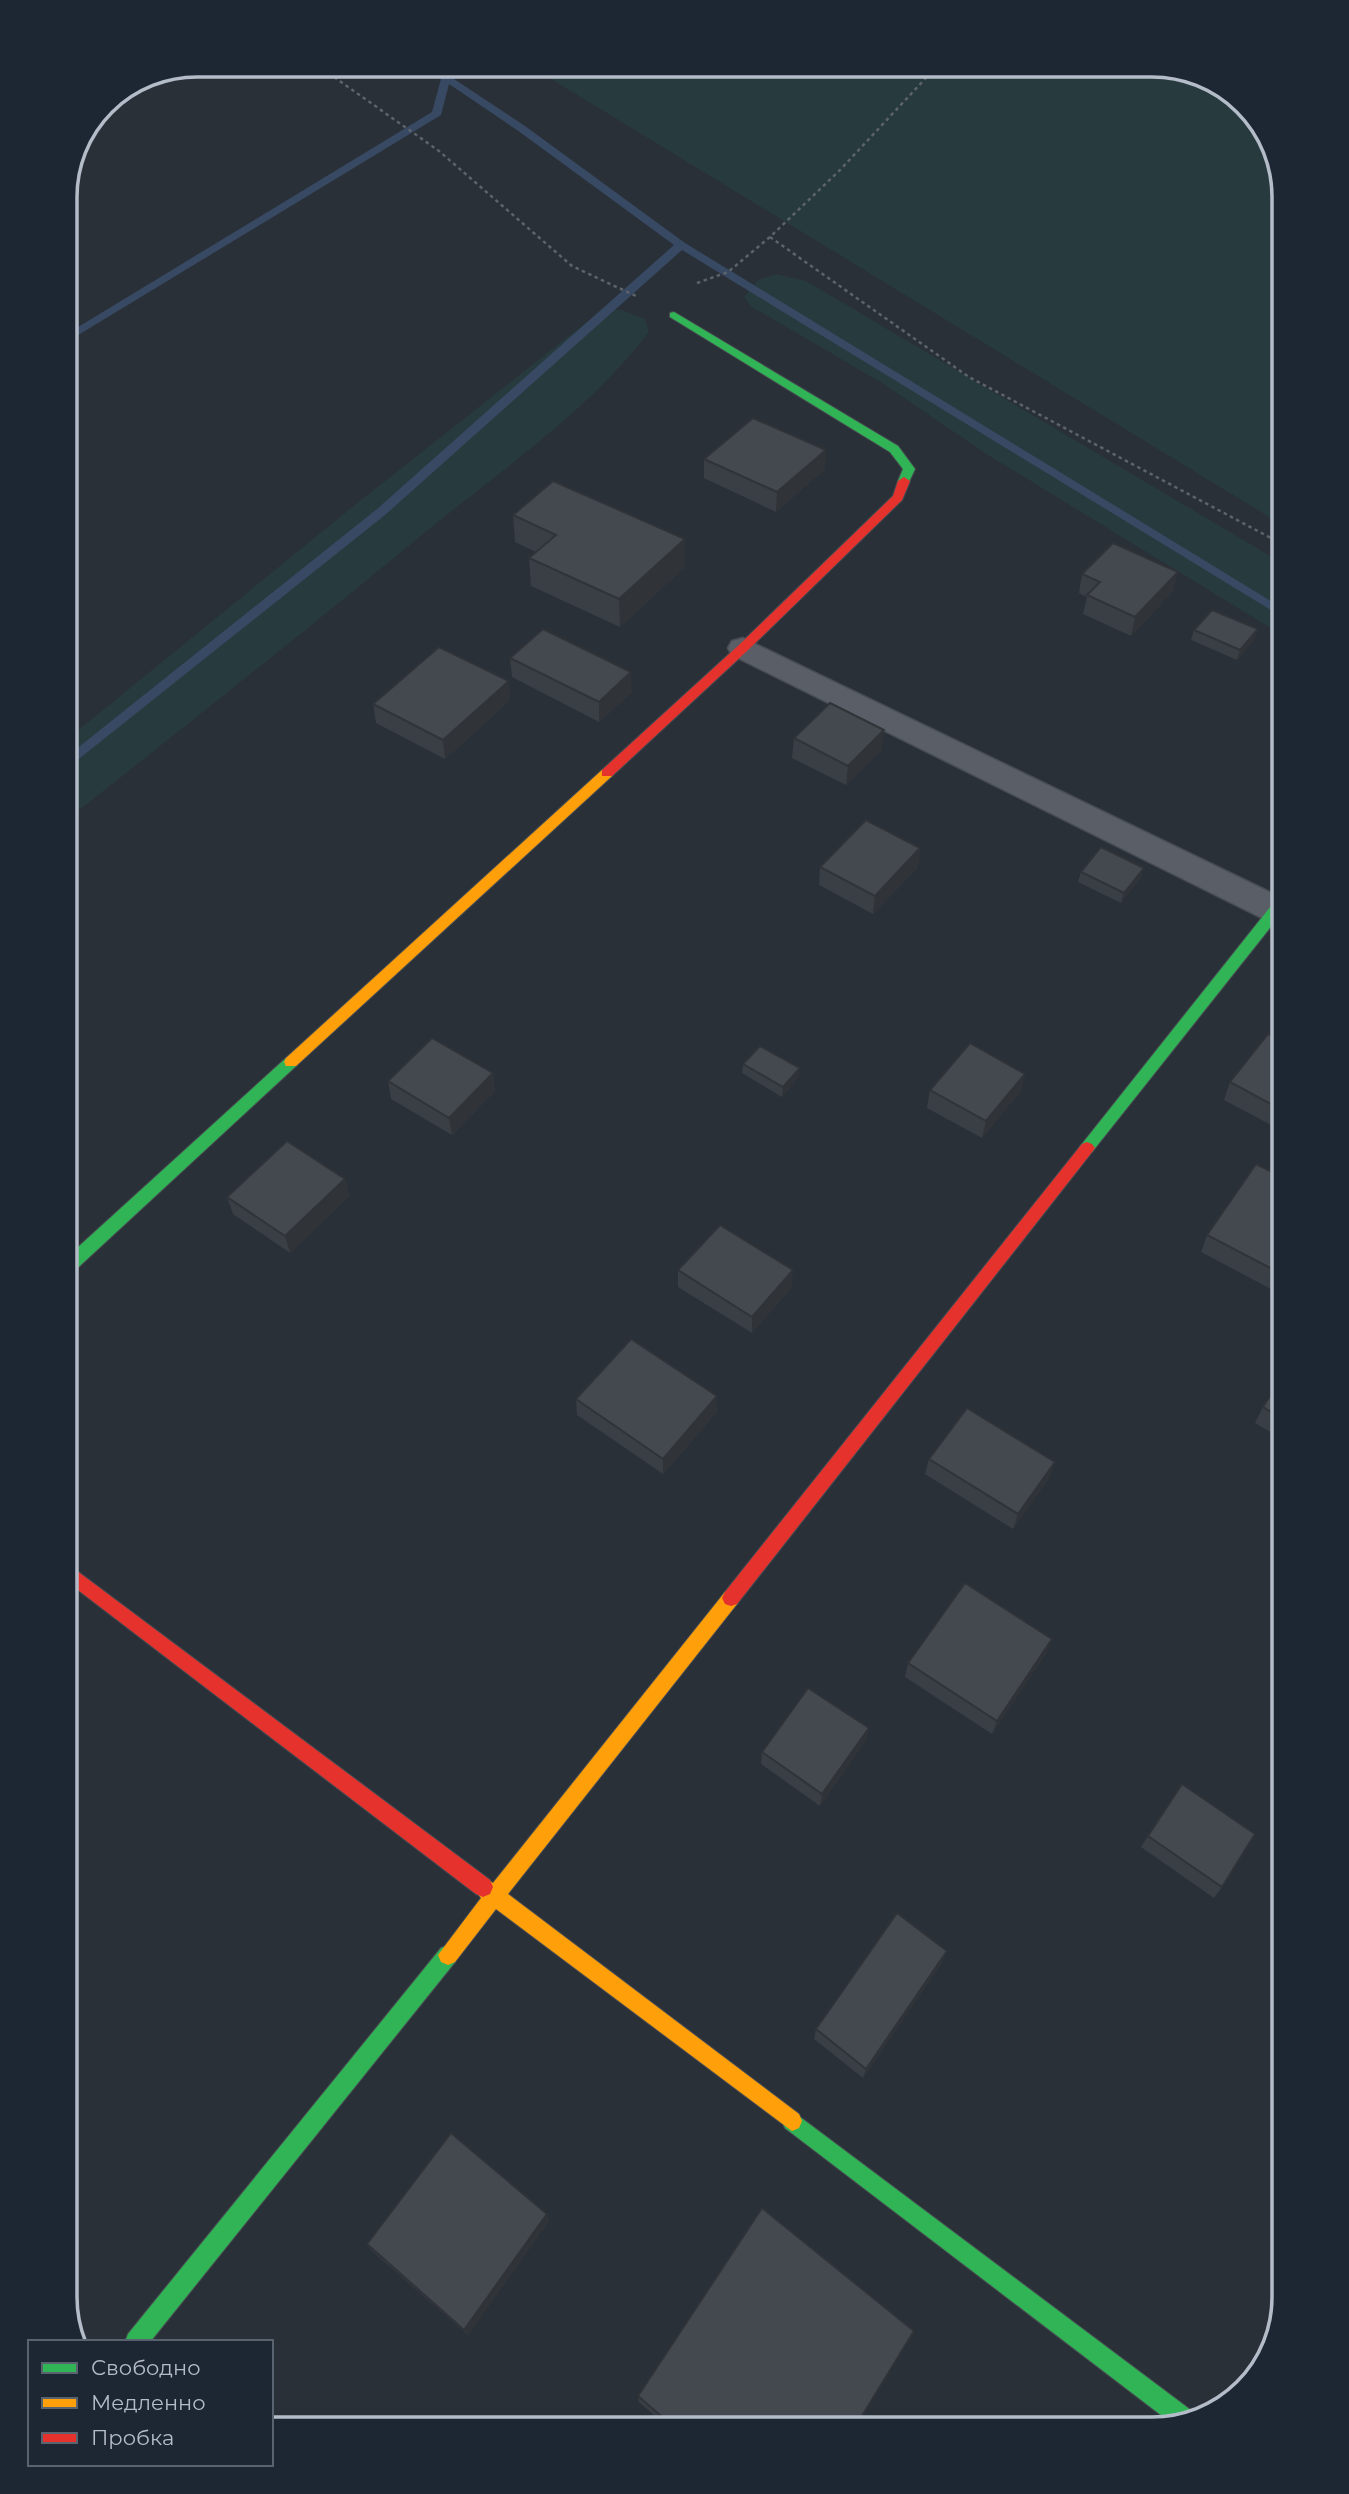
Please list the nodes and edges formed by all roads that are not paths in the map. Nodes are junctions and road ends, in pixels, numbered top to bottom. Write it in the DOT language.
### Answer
graph roads {
  1 [pos="674,315"];
  2 [pos="743,648"];
  3 [pos="1272,908"];
  4 [pos="1272,922"];
  5 [pos="77,1258"];
  6 [pos="77,1579"];
  7 [pos="496,1895"];
  8 [pos="137,2340"];
  9 [pos="1178,2414"];
  1 -- 2 [label="street"];
  2 -- 3 [label="street"];
  2 -- 5 [label="street"];
  4 -- 7 [label="street"];
  6 -- 7 [label="street"];
  7 -- 8 [label="street"];
  7 -- 9 [label="street"];
}
